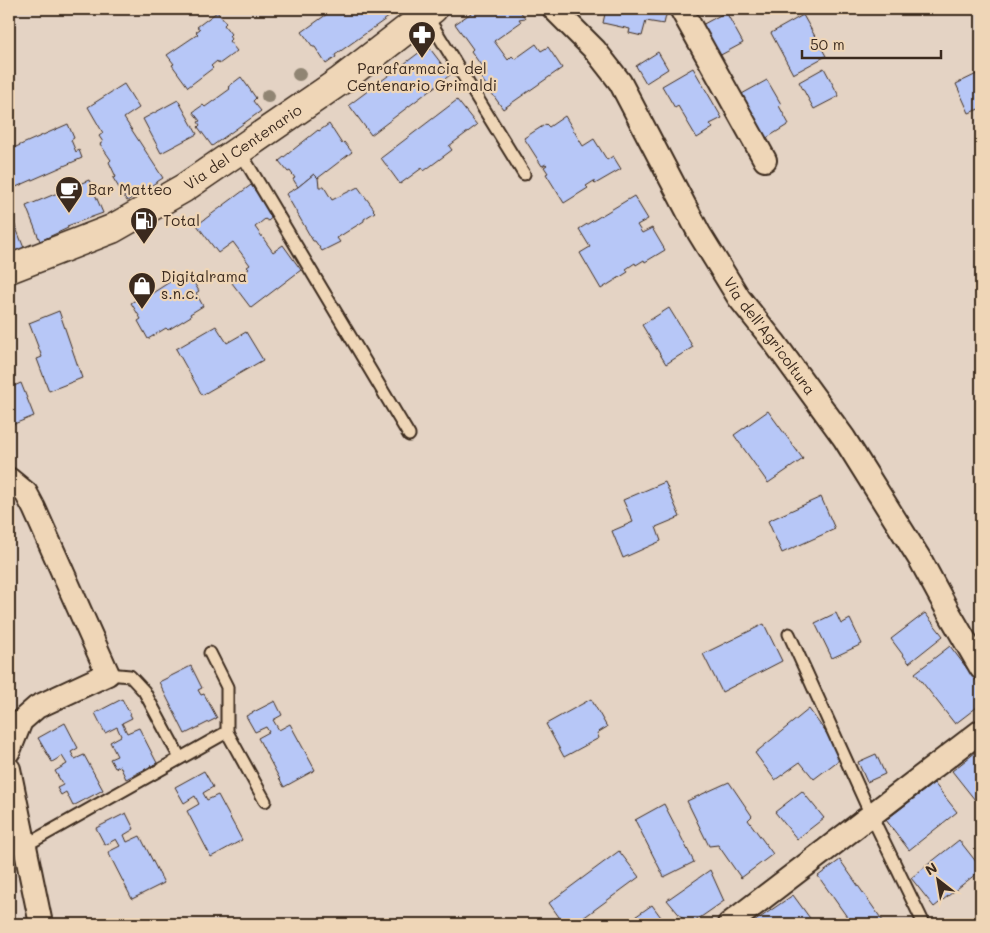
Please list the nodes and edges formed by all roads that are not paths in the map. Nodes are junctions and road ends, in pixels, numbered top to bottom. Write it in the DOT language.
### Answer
graph roads {
  1 [pos="554,9"];
  2 [pos="681,9"];
  3 [pos="430,12"];
  4 [pos="240,150"];
  5 [pos="764,160"];
  6 [pos="524,174"];
  7 [pos="9,270"];
  8 [pos="409,435"];
  9 [pos="9,479"];
  10 [pos="790,634"];
  11 [pos="210,653"];
  12 [pos="981,668"];
  13 [pos="108,674"];
  14 [pos="981,731"];
  15 [pos="227,732"];
  16 [pos="9,752"];
  17 [pos="180,758"];
  18 [pos="9,769"];
  19 [pos="265,801"];
  20 [pos="871,815"];
  21 [pos="26,845"];
  22 [pos="41,924"];
  23 [pos="729,924"];
  24 [pos="924,924"];
  1 -- 12 [label="street, Via dell'Agricoltura"];
  2 -- 5 [label="street"];
  3 -- 4 [label="street, Via del Centenario"];
  3 -- 6 [label="lane"];
  4 -- 7 [label="street, Via del Centenario"];
  4 -- 8 [label="lane"];
  9 -- 13 [label="street"];
  10 -- 20 [label="lane"];
  11 -- 15 [label="lane"];
  13 -- 16 [label="street"];
  13 -- 17 [label="lane"];
  14 -- 20 [label="street"];
  15 -- 17 [label="lane"];
  15 -- 19 [label="lane"];
  17 -- 21 [label="lane"];
  18 -- 21 [label="street"];
  20 -- 23 [label="street"];
  20 -- 24 [label="lane"];
  21 -- 22 [label="street"];
}
